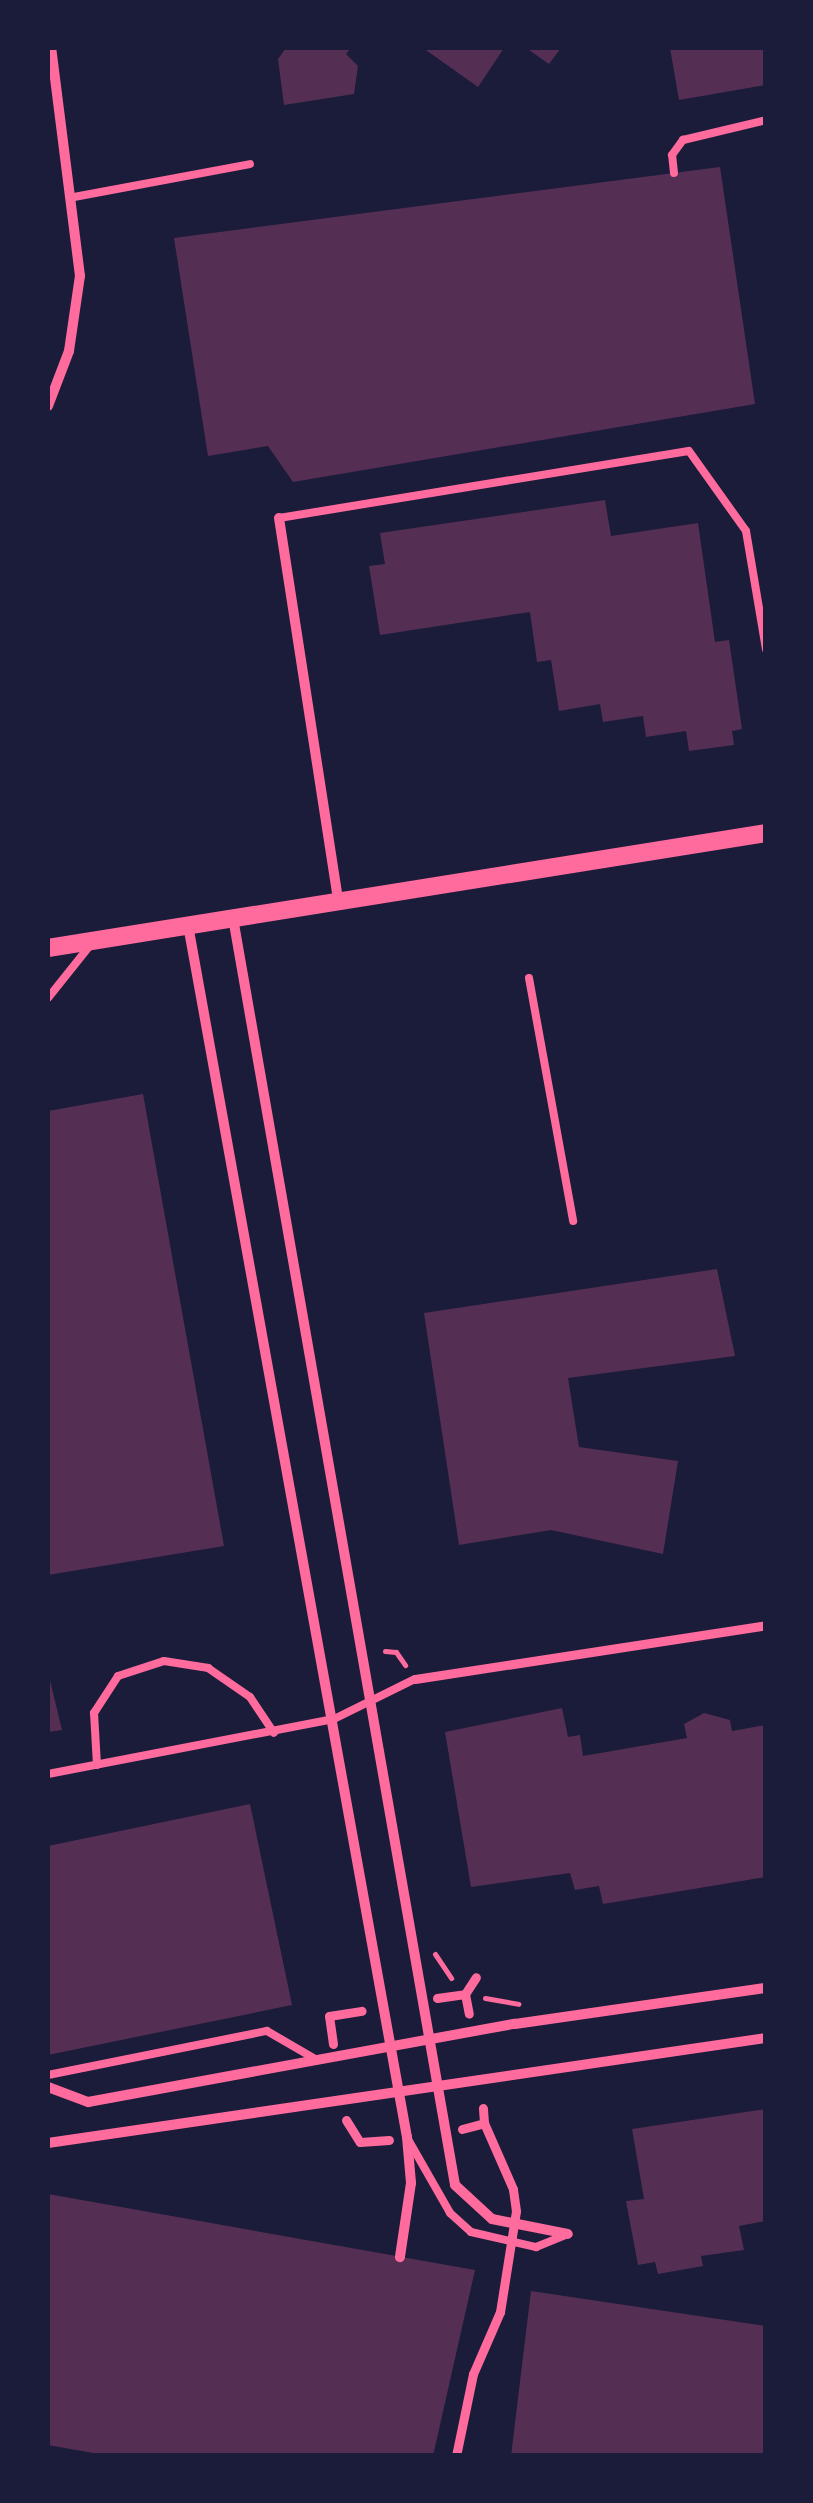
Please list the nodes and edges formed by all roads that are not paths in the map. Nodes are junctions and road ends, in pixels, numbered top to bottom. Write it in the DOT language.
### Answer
graph roads {
  1 [pos="52,48"];
  2 [pos="766,120"];
  3 [pos="250,164"];
  4 [pos="674,173"];
  5 [pos="74,197"];
  6 [pos="48,406"];
  7 [pos="279,518"];
  8 [pos="766,649"];
  9 [pos="766,833"];
  10 [pos="338,900"];
  11 [pos="233,918"];
  12 [pos="188,925"];
  13 [pos="94,940"];
  14 [pos="48,948"];
  15 [pos="529,978"];
  16 [pos="48,998"];
  17 [pos="573,1221"];
  18 [pos="766,1626"];
  19 [pos="415,1679"];
  20 [pos="370,1706"];
  21 [pos="334,1719"];
  22 [pos="274,1733"];
  23 [pos="97,1765"];
  24 [pos="48,1774"];
  25 [pos="476,1977"];
  26 [pos="766,1988"];
  27 [pos="465,1994"];
  28 [pos="437,1998"];
  29 [pos="362,2011"];
  30 [pos="469,2014"];
  31 [pos="766,2038"];
  32 [pos="427,2042"];
  33 [pos="333,2044"];
  34 [pos="390,2049"];
  35 [pos="317,2060"];
  36 [pos="48,2075"];
  37 [pos="48,2088"];
  38 [pos="437,2090"];
  39 [pos="400,2095"];
  40 [pos="482,2108"];
  41 [pos="346,2120"];
  42 [pos="484,2123"];
  43 [pos="462,2129"];
  44 [pos="407,2138"];
  45 [pos="389,2140"];
  46 [pos="48,2143"];
  47 [pos="513,2228"];
  48 [pos="568,2234"];
  49 [pos="511,2244"];
  50 [pos="400,2257"];
  51 [pos="456,2456"];
  1 -- 5 [label="street"];
  2 -- 4 [label="lane"];
  3 -- 5 [label="lane"];
  5 -- 6 [label="street"];
  7 -- 8 [label="lane"];
  7 -- 10 [label="street"];
  9 -- 10 [label="street"];
  10 -- 11 [label="street"];
  11 -- 12 [label="street"];
  11 -- 20 [label="street"];
  12 -- 13 [label="street"];
  12 -- 21 [label="street"];
  13 -- 14 [label="street"];
  13 -- 16 [label="lane"];
  15 -- 17 [label="lane"];
  18 -- 19 [label="street"];
  19 -- 20 [label="lane"];
  20 -- 21 [label="lane"];
  20 -- 32 [label="street"];
  21 -- 22 [label="lane"];
  21 -- 34 [label="street"];
  22 -- 23 [label="lane"];
  22 -- 23 [label="lane"];
  23 -- 24 [label="lane"];
  25 -- 27 [label="street"];
  26 -- 32 [label="street"];
  27 -- 28 [label="street"];
  27 -- 30 [label="street"];
  29 -- 33 [label="street"];
  31 -- 38 [label="street"];
  32 -- 34 [label="street"];
  32 -- 38 [label="street"];
  34 -- 35 [label="street"];
  34 -- 39 [label="street"];
  35 -- 36 [label="lane"];
  35 -- 37 [label="street"];
  38 -- 39 [label="street"];
  38 -- 47 [label="street"];
  39 -- 44 [label="street"];
  39 -- 46 [label="street"];
  40 -- 42 [label="street"];
  41 -- 45 [label="street"];
  42 -- 43 [label="street"];
  42 -- 47 [label="street"];
  44 -- 49 [label="lane"];
  44 -- 50 [label="street"];
  47 -- 48 [label="street"];
  47 -- 49 [label="street"];
  48 -- 49 [label="lane"];
  49 -- 51 [label="street"];
}
